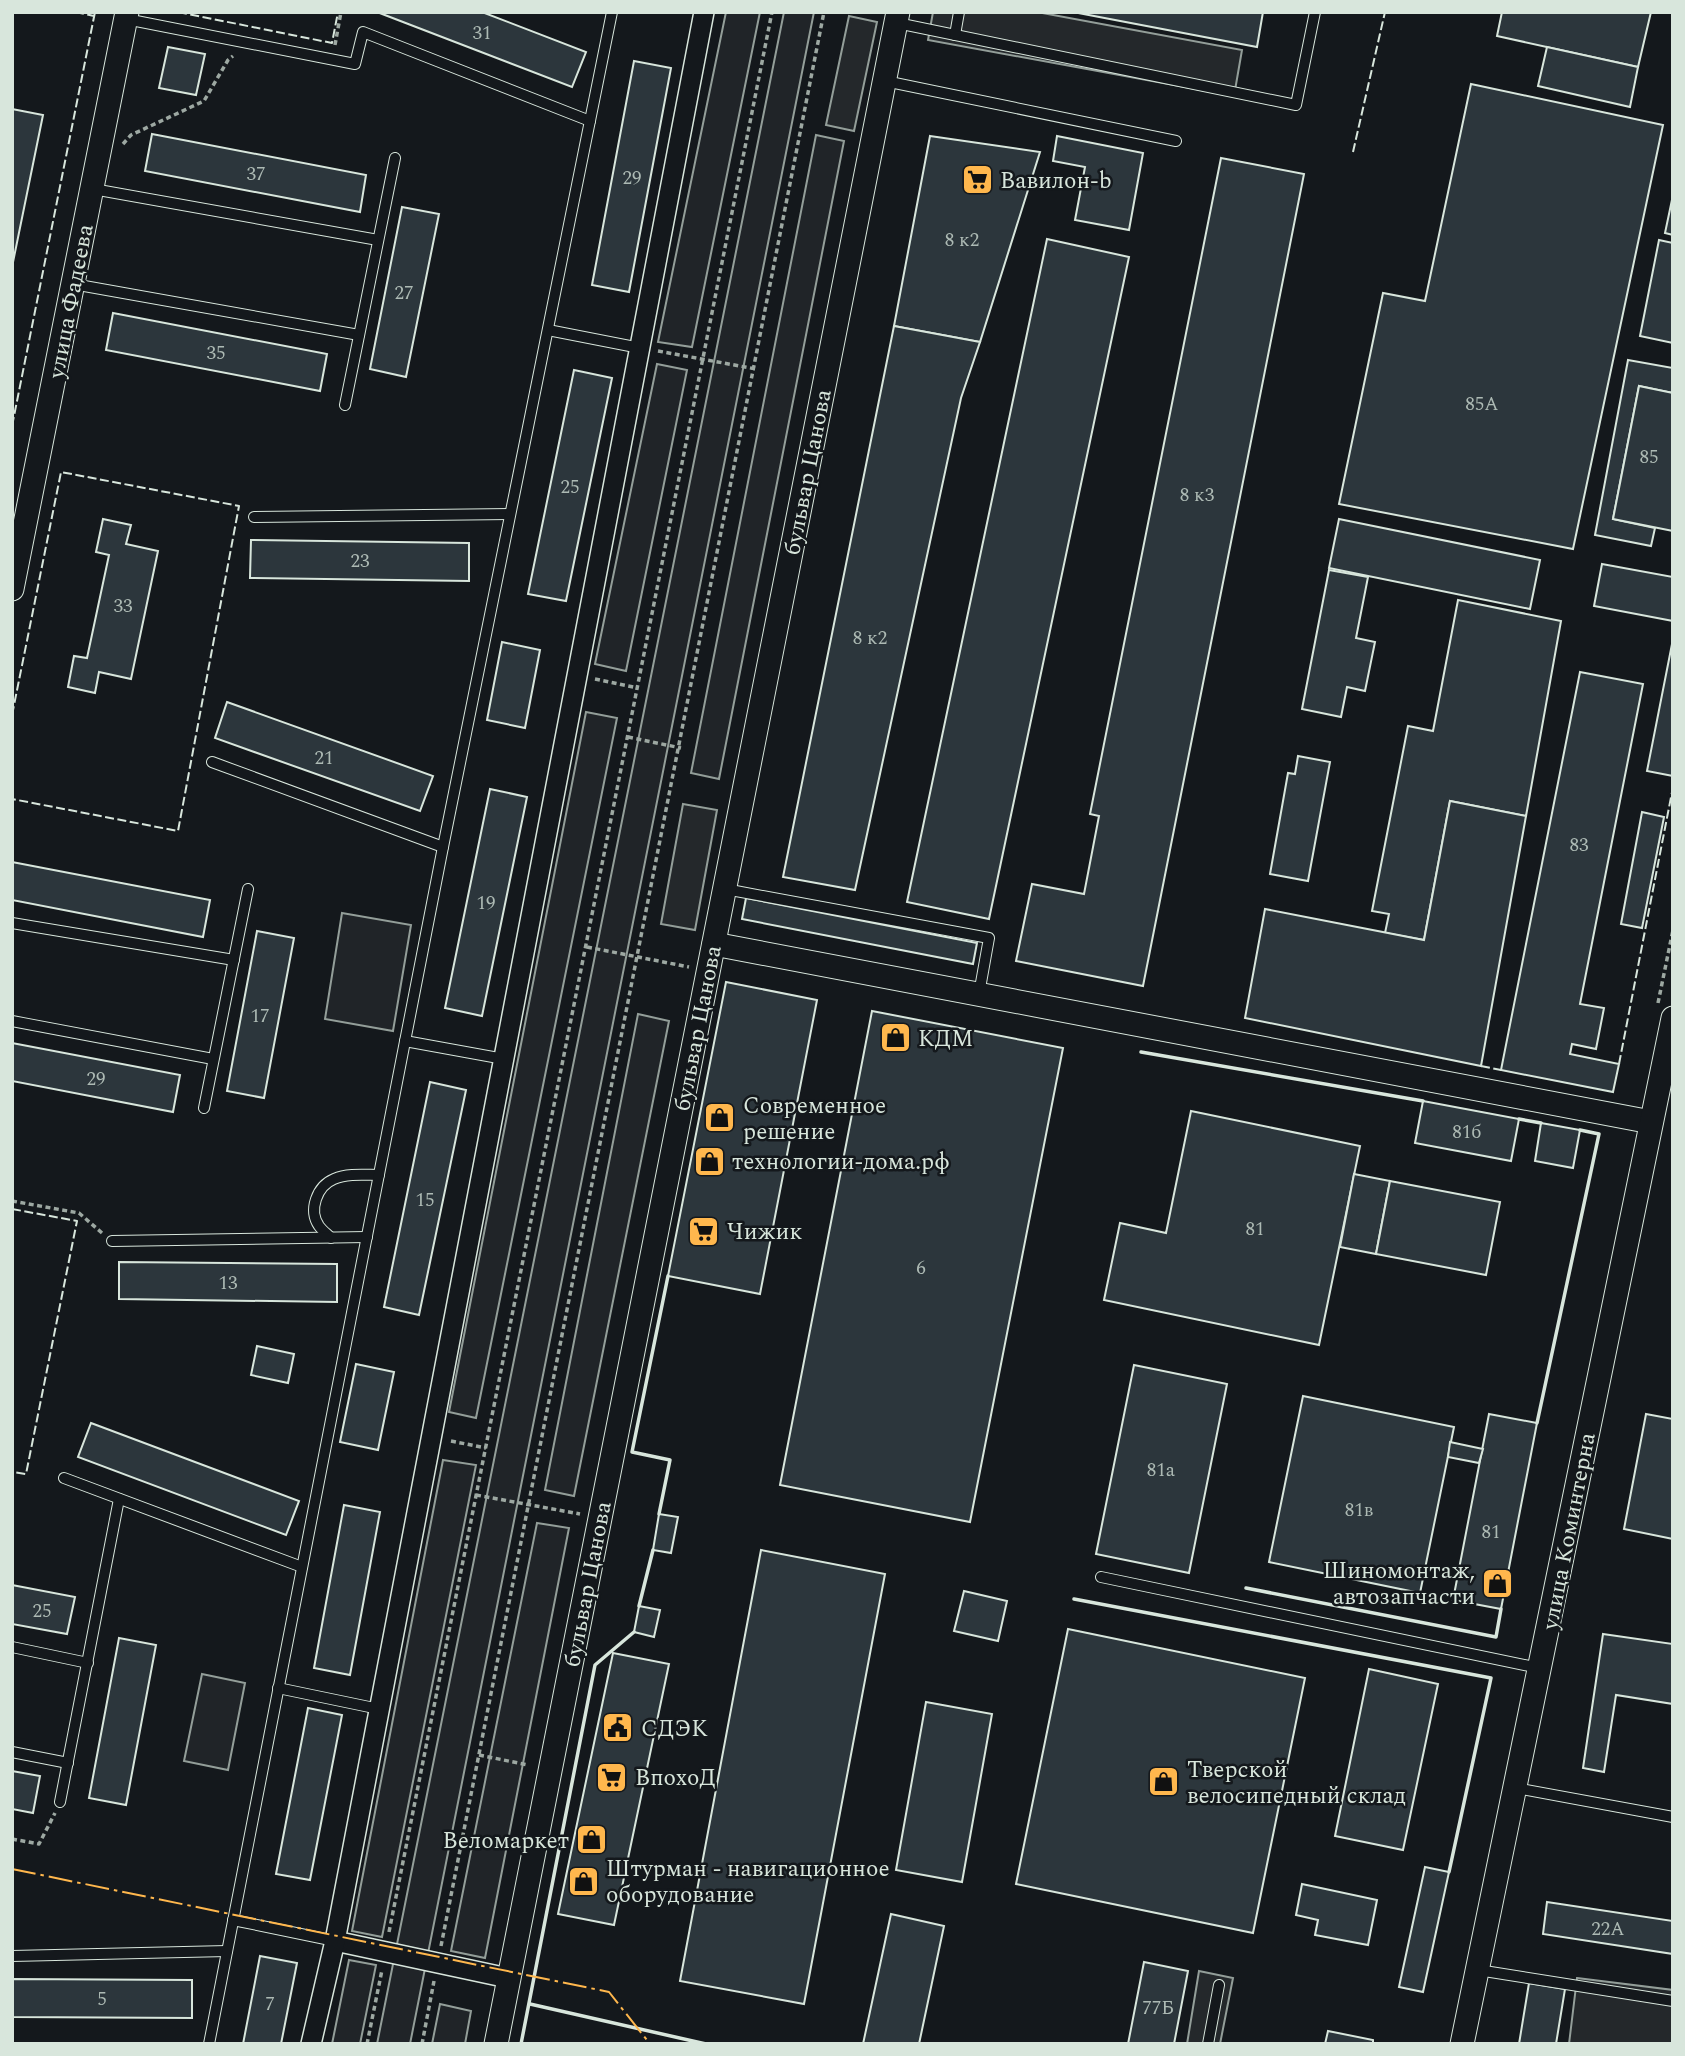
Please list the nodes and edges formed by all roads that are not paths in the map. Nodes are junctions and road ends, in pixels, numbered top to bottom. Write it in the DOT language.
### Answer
graph roads {
  1 [pos="612,12"];
  2 [pos="704,12"];
  3 [pos="959,12"];
  4 [pos="1315,12"];
  5 [pos="126,15"];
  6 [pos="897,18"];
  7 [pos="955,35"];
  8 [pos="885,81"];
  9 [pos="590,121"];
  10 [pos="1176,141"];
  11 [pos="395,158"];
  12 [pos="92,189"];
  13 [pos="378,240"];
  14 [pos="73,284"];
  15 [pos="548,330"];
  16 [pos="359,335"];
  17 [pos="640,348"];
  18 [pos="345,405"];
  19 [pos="510,514"];
  20 [pos="254,517"];
  21 [pos="12,589"];
  22 [pos="212,762"];
  23 [pos="443,847"];
  24 [pos="724,888"];
  25 [pos="248,889"];
  26 [pos="12,923"];
  27 [pos="714,944"];
  28 [pos="234,960"];
  29 [pos="979,995"];
  30 [pos="1673,1018"];
  31 [pos="12,1021"];
  32 [pos="405,1041"];
  33 [pos="214,1059"];
  34 [pos="504,1059"];
  35 [pos="204,1108"];
  36 [pos="1651,1122"];
  37 [pos="379,1175"];
  38 [pos="367,1237"];
  39 [pos="331,1238"];
  40 [pos="112,1241"];
  41 [pos="64,1478"];
  42 [pos="119,1499"];
  43 [pos="302,1567"];
  44 [pos="1101,1577"];
  45 [pos="12,1647"];
  46 [pos="88,1662"];
  47 [pos="1540,1668"];
  48 [pos="278,1688"];
  49 [pos="379,1709"];
  50 [pos="12,1752"];
  51 [pos="68,1763"];
  52 [pos="1515,1787"];
  53 [pos="60,1802"];
  54 [pos="1673,1817"];
  55 [pos="233,1920"];
  56 [pos="335,1941"];
  57 [pos="227,1951"];
  58 [pos="12,1956"];
  59 [pos="1477,1970"];
  60 [pos="509,1978"];
  61 [pos="1219,1985"];
  62 [pos="1673,2001"];
  63 [pos="209,2044"];
  64 [pos="311,2044"];
  65 [pos="496,2044"];
  66 [pos="1208,2044"];
  67 [pos="1462,2044"];
  1 -- 9 [label="lane"];
  2 -- 17 [label="street"];
  3 -- 7 [label="lane"];
  4 -- 7 [label="lane"];
  5 -- 9 [label="lane"];
  5 -- 12 [label="street, улица Фадеева"];
  6 -- 7 [label="lane"];
  6 -- 8 [label="street, бульвар Цанова"];
  8 -- 10 [label="lane"];
  8 -- 24 [label="street, бульвар Цанова"];
  9 -- 15 [label="lane"];
  11 -- 13 [label="lane"];
  12 -- 13 [label="lane"];
  12 -- 14 [label="street, улица Фадеева"];
  13 -- 16 [label="lane"];
  14 -- 16 [label="lane"];
  14 -- 21 [label="street, улица Фадеева"];
  15 -- 17 [label="lane"];
  15 -- 19 [label="lane"];
  16 -- 18 [label="lane"];
  17 -- 34 [label="street"];
  19 -- 20 [label="lane"];
  19 -- 23 [label="lane"];
  22 -- 23 [label="lane"];
  23 -- 32 [label="lane"];
  24 -- 27 [label="street, бульвар Цанова"];
  24 -- 29 [label="lane"];
  25 -- 28 [label="lane"];
  26 -- 28 [label="lane"];
  27 -- 29 [label="street"];
  27 -- 60 [label="street, бульвар Цанова"];
  28 -- 33 [label="lane"];
  29 -- 36 [label="street"];
  30 -- 36 [label="street, улица Коминтерна"];
  31 -- 33 [label="lane"];
  32 -- 34 [label="lane"];
  32 -- 37 [label="lane"];
  33 -- 35 [label="lane"];
  34 -- 49 [label="street"];
  36 -- 47 [label="street, улица Коминтерна"];
  37 -- 38 [label="lane"];
  37 -- 39 [label="lane"];
  38 -- 39 [label="lane"];
  38 -- 43 [label="lane"];
  39 -- 40 [label="lane"];
  41 -- 42 [label="lane"];
  42 -- 43 [label="lane"];
  42 -- 46 [label="lane"];
  43 -- 48 [label="lane"];
  44 -- 47 [label="lane"];
  45 -- 46 [label="lane"];
  46 -- 51 [label="lane"];
  47 -- 52 [label="street, улица Коминтерна"];
  48 -- 49 [label="lane"];
  48 -- 55 [label="lane"];
  49 -- 56 [label="street"];
  50 -- 51 [label="lane"];
  51 -- 53 [label="lane"];
  52 -- 54 [label="lane"];
  52 -- 59 [label="street, улица Коминтерна"];
  55 -- 56 [label="lane"];
  55 -- 57 [label="lane"];
  56 -- 60 [label="street"];
  56 -- 64 [label="street"];
  57 -- 58 [label="lane"];
  57 -- 63 [label="lane"];
  59 -- 62 [label="lane"];
  59 -- 67 [label="street, улица Коминтерна"];
  60 -- 65 [label="street, бульвар Цанова"];
  61 -- 66 [label="lane"];
}
